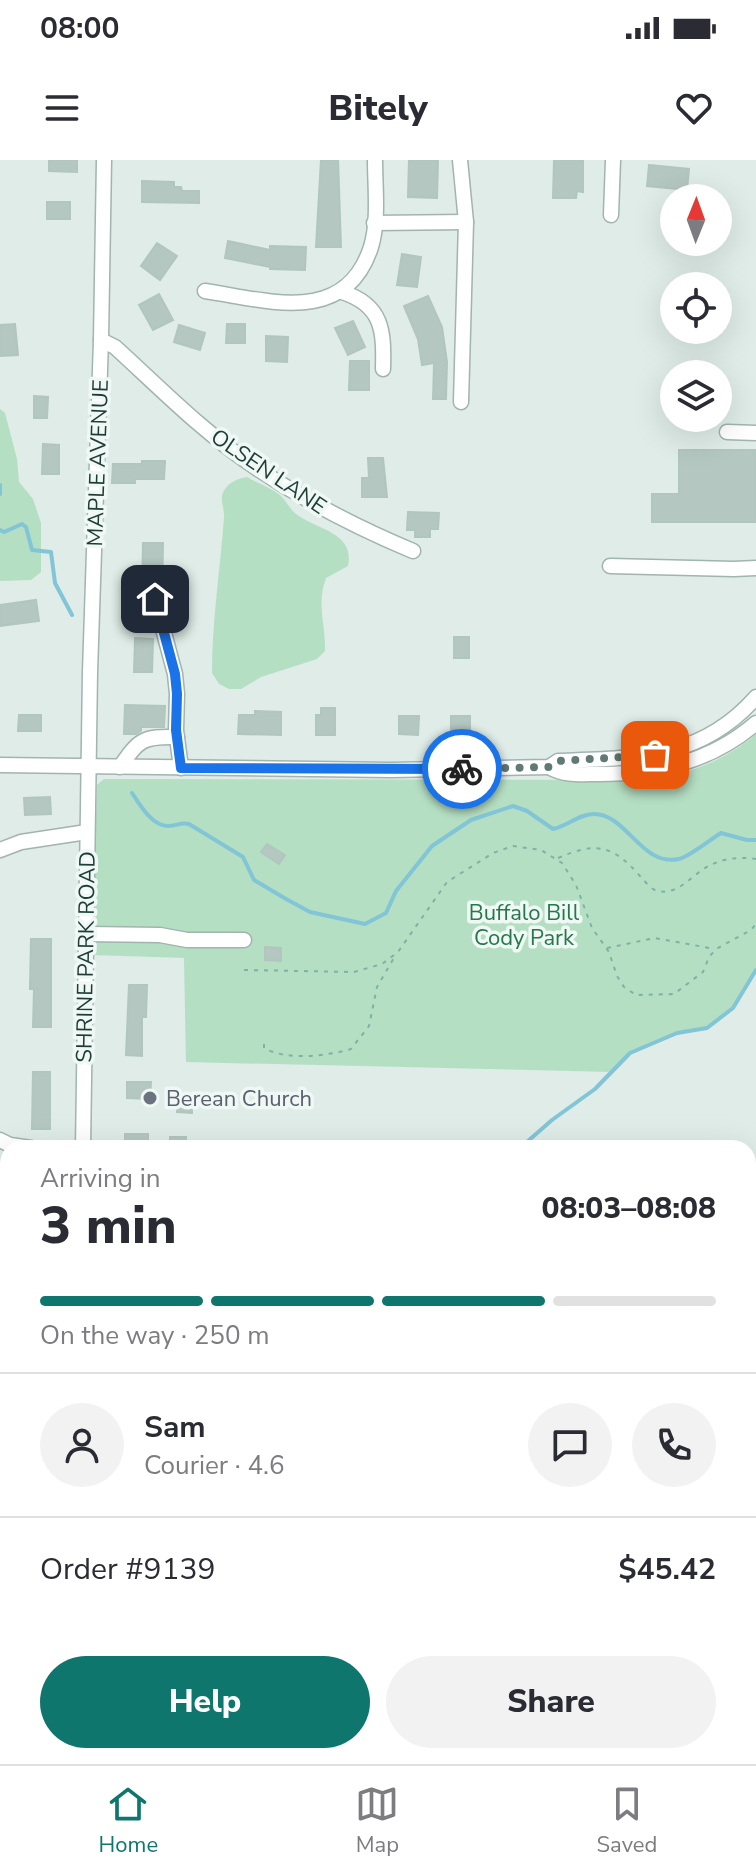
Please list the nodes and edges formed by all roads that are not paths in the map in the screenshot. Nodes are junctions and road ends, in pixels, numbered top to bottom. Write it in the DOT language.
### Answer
graph roads {
  1 [pos="104,160"];
  2 [pos="375,160"];
  3 [pos="460,160"];
  4 [pos="613,160"];
  5 [pos="611,215"];
  6 [pos="466,222"];
  7 [pos="374,223"];
  8 [pos="205,291"];
  9 [pos="342,292"];
  10 [pos="101,340"];
  11 [pos="383,369"];
  12 [pos="461,402"];
  13 [pos="727,432"];
  14 [pos="756,433"];
  15 [pos="413,551"];
  16 [pos="610,566"];
  17 [pos="756,568"];
  18 [pos="155,599"];
  19 [pos="756,697"];
  20 [pos="756,723"];
  21 [pos="177,737"];
  22 [pos="0,765"];
  23 [pos="88,766"];
  24 [pos="120,767"];
  25 [pos="549,767"];
  26 [pos="181,768"];
  27 [pos="87,832"];
  28 [pos="0,850"];
  29 [pos="86,934"];
  30 [pos="244,940"];
  31 [pos="83,1140"];
  1 -- 10 [label="street, MAPLE AVENUE"];
  2 -- 7 [label="street"];
  3 -- 6 [label="street"];
  4 -- 5 [label="street"];
  6 -- 7 [label="street"];
  6 -- 12 [label="street"];
  7 -- 9 [label="street"];
  8 -- 9 [label="street"];
  9 -- 11 [label="street"];
  10 -- 15 [label="street, OLSEN LANE"];
  10 -- 23 [label="street, MAPLE AVENUE"];
  13 -- 14 [label="street"];
  16 -- 17 [label="street"];
  18 -- 21 [label="street"];
  19 -- 25 [label="street"];
  20 -- 25 [label="street"];
  21 -- 24 [label="street"];
  21 -- 26 [label="street"];
  22 -- 23 [label="street"];
  23 -- 24 [label="street"];
  23 -- 27 [label="street, SHRINE PARK ROAD"];
  24 -- 26 [label="street"];
  25 -- 26 [label="street"];
  27 -- 28 [label="street"];
  27 -- 29 [label="street, SHRINE PARK ROAD"];
  29 -- 30 [label="street"];
  29 -- 31 [label="street, SHRINE PARK ROAD"];
}
